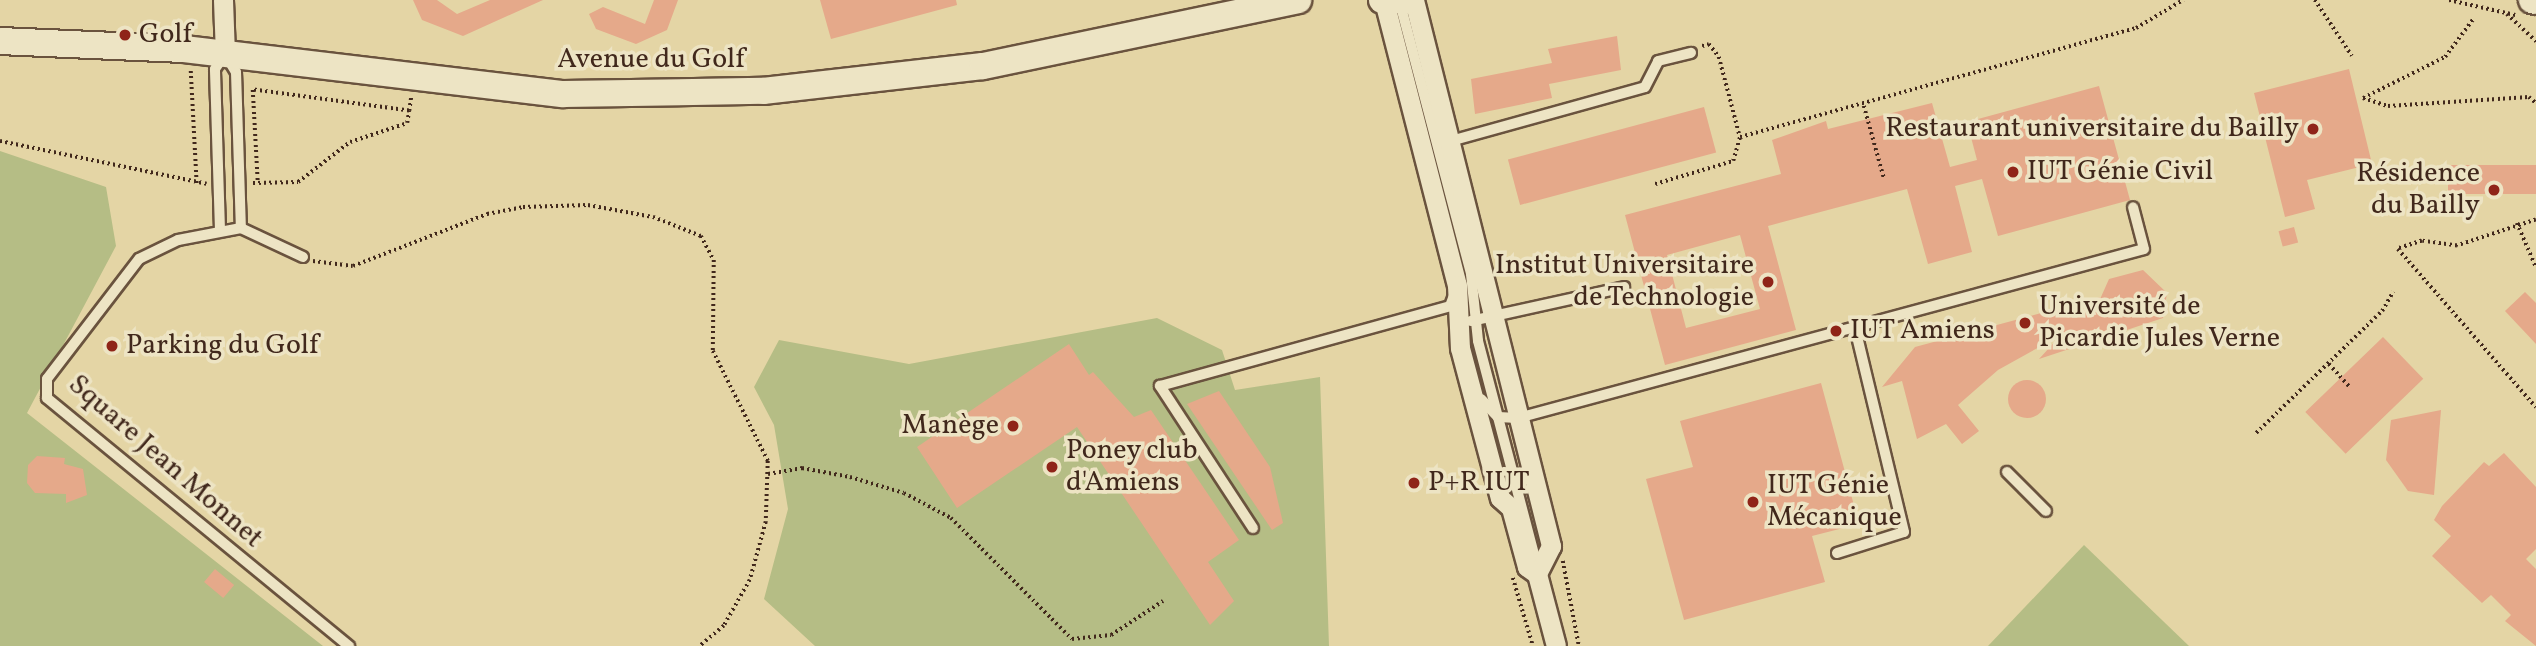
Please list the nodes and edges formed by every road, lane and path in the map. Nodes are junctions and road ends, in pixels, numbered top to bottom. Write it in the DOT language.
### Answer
graph roads {
  1 [pos="222,0"];
  2 [pos="1298,0"];
  3 [pos="2183,0"];
  4 [pos="2315,0"];
  5 [pos="2449,0"];
  6 [pos="1397,1"];
  7 [pos="2531,6"];
  8 [pos="2506,13"];
  9 [pos="2474,18"];
  10 [pos="0,41"];
  11 [pos="2536,41"];
  12 [pos="1691,53"];
  13 [pos="225,54"];
  14 [pos="2352,56"];
  15 [pos="191,66"];
  16 [pos="411,90"];
  17 [pos="2536,103"];
  18 [pos="1864,106"];
  19 [pos="409,111"];
  20 [pos="1740,137"];
  21 [pos="0,141"];
  22 [pos="1447,142"];
  23 [pos="1884,178"];
  24 [pos="239,183"];
  25 [pos="258,183"];
  26 [pos="197,184"];
  27 [pos="218,184"];
  28 [pos="1655,184"];
  29 [pos="2133,207"];
  30 [pos="2536,220"];
  31 [pos="2517,223"];
  32 [pos="241,228"];
  33 [pos="220,230"];
  34 [pos="303,257"];
  35 [pos="2536,267"];
  36 [pos="1457,285"];
  37 [pos="1624,287"];
  38 [pos="2393,292"];
  39 [pos="1485,322"];
  40 [pos="1855,328"];
  41 [pos="1463,359"];
  42 [pos="2329,364"];
  43 [pos="2349,386"];
  44 [pos="2536,407"];
  45 [pos="1498,416"];
  46 [pos="1518,418"];
  47 [pos="2256,433"];
  48 [pos="2007,472"];
  49 [pos="767,475"];
  50 [pos="2046,511"];
  51 [pos="1253,528"];
  52 [pos="1561,552"];
  53 [pos="1837,553"];
  54 [pos="1529,575"];
  55 [pos="1520,599"];
  56 [pos="1163,601"];
  57 [pos="349,646"];
  58 [pos="700,646"];
  59 [pos="1533,646"];
  60 [pos="1556,646"];
  61 [pos="1579,646"];
  1 -- 13 [label="street"];
  2 -- 13 [label="main road, Avenue du Golf"];
  3 -- 18 [label="path"];
  4 -- 14 [label="path"];
  5 -- 8 [label="path"];
  6 -- 22 [label="street"];
  6 -- 36 [label="street"];
  6 -- 39 [label="lane"];
  7 -- 8 [label="path"];
  8 -- 11 [label="path"];
  9 -- 17 [label="path"];
  10 -- 13 [label="main road, Avenue du Golf"];
  12 -- 20 [label="path"];
  12 -- 22 [label="lane"];
  13 -- 24 [label="lane"];
  13 -- 27 [label="lane"];
  15 -- 26 [label="path"];
  16 -- 19 [label="path"];
  18 -- 20 [label="path"];
  18 -- 23 [label="path"];
  19 -- 25 [label="path"];
  19 -- 25 [label="path"];
  20 -- 28 [label="path"];
  21 -- 26 [label="path"];
  22 -- 39 [label="street"];
  24 -- 25 [label="path"];
  24 -- 32 [label="lane"];
  26 -- 27 [label="path"];
  27 -- 33 [label="lane"];
  29 -- 40 [label="lane"];
  30 -- 31 [label="path"];
  31 -- 35 [label="path"];
  31 -- 44 [label="path"];
  32 -- 33 [label="lane, Square Jean Monnet"];
  32 -- 34 [label="lane"];
  33 -- 57 [label="lane, Square Jean Monnet"];
  34 -- 49 [label="path"];
  36 -- 39 [label="lane"];
  36 -- 41 [label="street"];
  36 -- 51 [label="lane"];
  37 -- 39 [label="lane"];
  38 -- 42 [label="path"];
  39 -- 45 [label="lane"];
  39 -- 46 [label="street"];
  40 -- 46 [label="lane"];
  40 -- 53 [label="lane"];
  41 -- 45 [label="lane"];
  41 -- 54 [label="street"];
  42 -- 43 [label="path"];
  42 -- 47 [label="path"];
  45 -- 46 [label="lane"];
  45 -- 54 [label="lane"];
  46 -- 54 [label="street"];
  48 -- 50 [label="lane"];
  49 -- 56 [label="path"];
  49 -- 58 [label="path"];
  52 -- 61 [label="path"];
  54 -- 60 [label="street"];
  55 -- 59 [label="path"];
}
